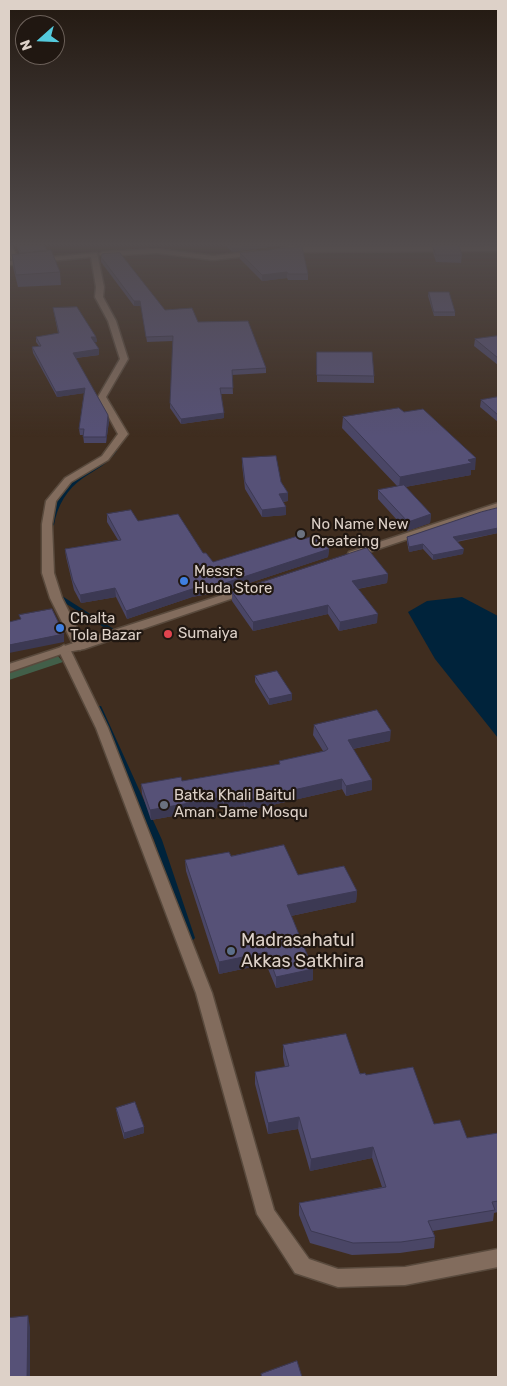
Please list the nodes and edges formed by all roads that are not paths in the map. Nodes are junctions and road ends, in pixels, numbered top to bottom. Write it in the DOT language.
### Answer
graph roads {
  1 [pos="104,308"];
  2 [pos="498,506"];
  3 [pos="342,558"];
  4 [pos="258,586"];
  5 [pos="72,648"];
  6 [pos="9,668"];
  7 [pos="498,1258"];
  1 -- 5 [label="street"];
  2 -- 3 [label="street"];
  4 -- 5 [label="street"];
  5 -- 6 [label="street"];
  5 -- 7 [label="street"];
}
